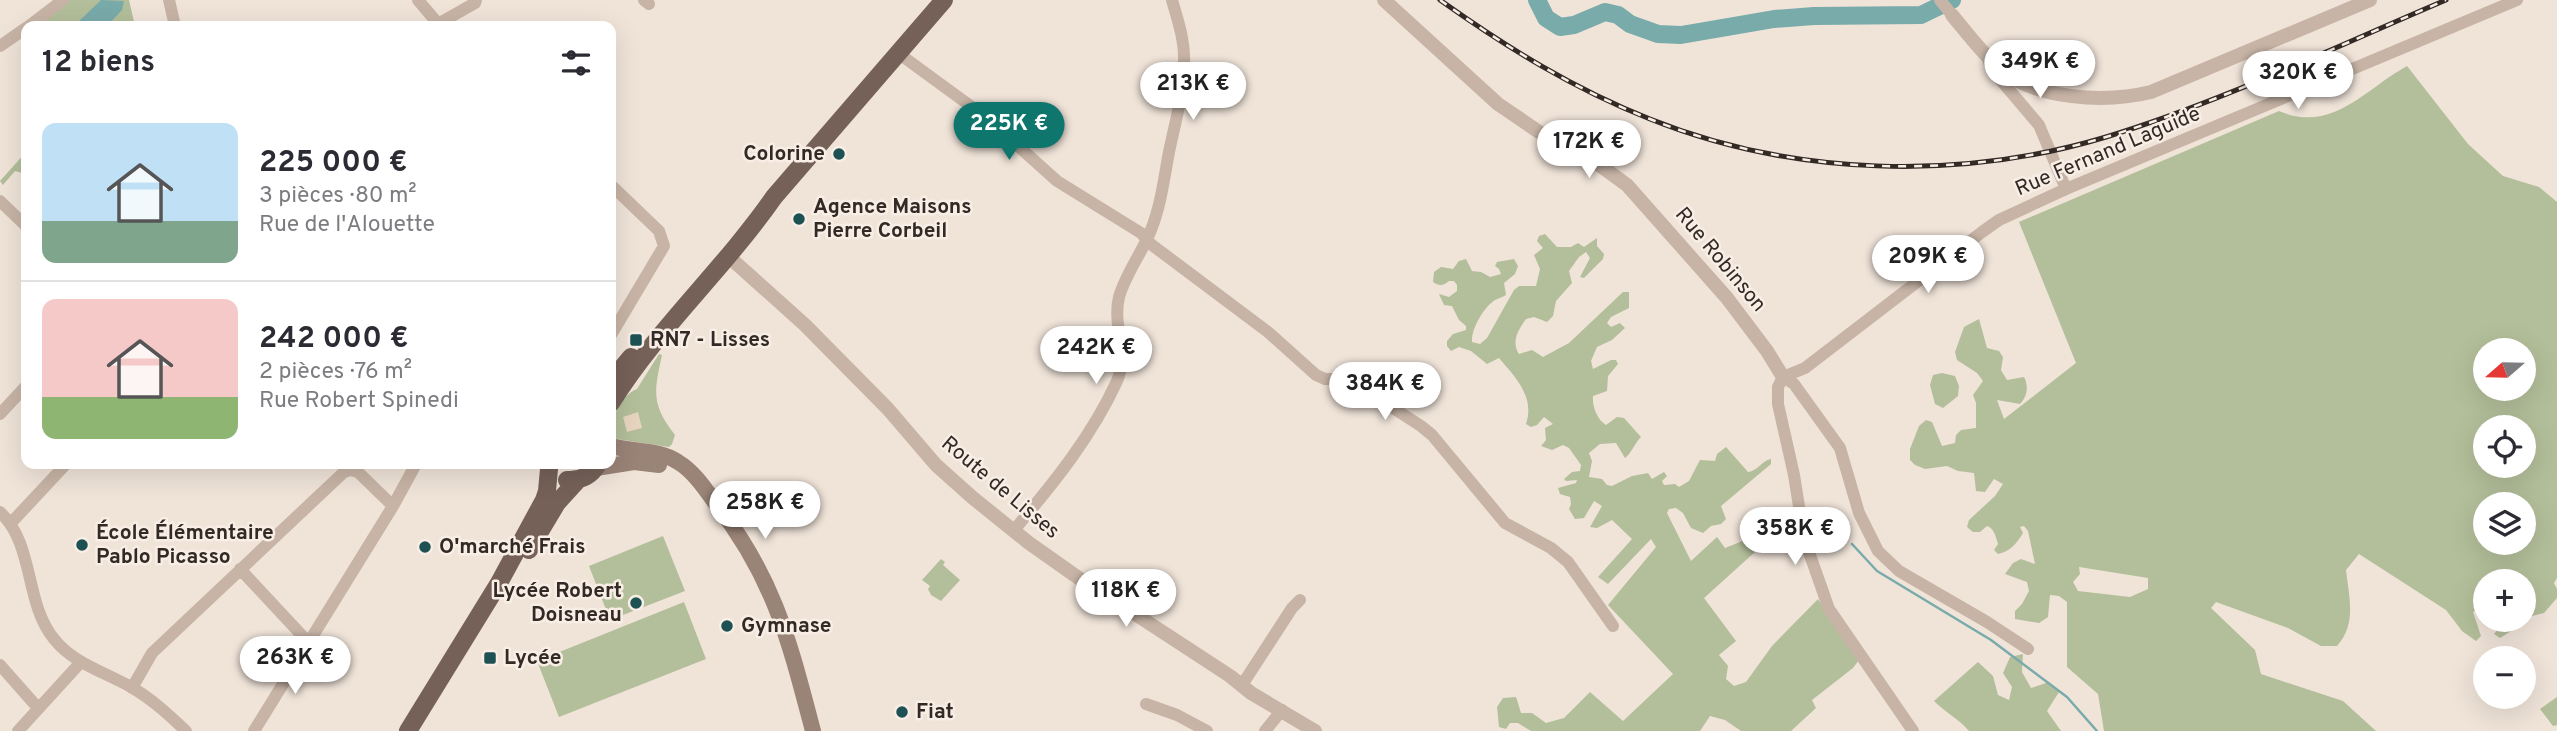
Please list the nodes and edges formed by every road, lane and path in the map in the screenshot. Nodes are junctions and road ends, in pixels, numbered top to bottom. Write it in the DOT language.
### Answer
graph roads {
  1 [pos="62,0"];
  2 [pos="169,0"];
  3 [pos="418,0"];
  4 [pos="476,0"];
  5 [pos="944,0"];
  6 [pos="1172,0"];
  7 [pos="1384,0"];
  8 [pos="1940,0"];
  9 [pos="2370,0"];
  10 [pos="2517,0"];
  11 [pos="1952,15"];
  12 [pos="36,21"];
  13 [pos="174,21"];
  14 [pos="436,21"];
  15 [pos="446,21"];
  16 [pos="21,32"];
  17 [pos="0,46"];
  18 [pos="898,53"];
  19 [pos="2016,88"];
  20 [pos="2066,189"];
  21 [pos="616,190"];
  22 [pos="774,197"];
  23 [pos="0,201"];
  24 [pos="21,221"];
  25 [pos="1147,240"];
  26 [pos="728,256"];
  27 [pos="616,327"];
  28 [pos="616,368"];
  29 [pos="1783,377"];
  30 [pos="21,391"];
  31 [pos="616,396"];
  32 [pos="0,414"];
  33 [pos="616,447"];
  34 [pos="616,464"];
  35 [pos="61,469"];
  36 [pos="413,469"];
  37 [pos="547,469"];
  38 [pos="550,469"];
  39 [pos="594,469"];
  40 [pos="576,481"];
  41 [pos="393,506"];
  42 [pos="0,512"];
  43 [pos="11,523"];
  44 [pos="1014,530"];
  45 [pos="240,569"];
  46 [pos="1300,600"];
  47 [pos="1613,626"];
  48 [pos="309,643"];
  49 [pos="2028,649"];
  50 [pos="80,662"];
  51 [pos="0,665"];
  52 [pos="1242,685"];
  53 [pos="132,688"];
  54 [pos="1146,704"];
  55 [pos="38,708"];
  56 [pos="1282,710"];
  57 [pos="18,731"];
  58 [pos="186,731"];
  59 [pos="254,731"];
  60 [pos="408,731"];
  61 [pos="422,731"];
  62 [pos="803,731"];
  63 [pos="813,731"];
  64 [pos="1207,731"];
  65 [pos="1265,731"];
  66 [pos="1315,731"];
  67 [pos="1913,731"];
  1 -- 12 [label="street"];
  2 -- 13 [label="street"];
  3 -- 14 [label="street"];
  4 -- 15 [label="street"];
  5 -- 18 [label="main road"];
  6 -- 25 [label="street"];
  7 -- 29 [label="street, Rue Robinson"];
  8 -- 11 [label="street"];
  9 -- 19 [label="street"];
  10 -- 20 [label="street, Rue Fernand Laguide"];
  11 -- 19 [label="street"];
  16 -- 17 [label="street"];
  18 -- 22 [label="main road"];
  18 -- 25 [label="street"];
  19 -- 20 [label="street"];
  20 -- 29 [label="street, Rue Fernand Laguide"];
  21 -- 27 [label="street"];
  22 -- 26 [label="main road"];
  22 -- 28 [label="main road"];
  23 -- 24 [label="street"];
  25 -- 44 [label="street"];
  25 -- 47 [label="street"];
  26 -- 31 [label="main road"];
  26 -- 44 [label="street, Route de Lisses"];
  29 -- 49 [label="street"];
  29 -- 67 [label="street"];
  30 -- 32 [label="street"];
  33 -- 63 [label="main road"];
  34 -- 62 [label="main road"];
  35 -- 43 [label="street"];
  36 -- 41 [label="street"];
  37 -- 60 [label="main road"];
  38 -- 40 [label="main road"];
  39 -- 40 [label="main road"];
  40 -- 61 [label="main road"];
  41 -- 45 [label="street"];
  41 -- 48 [label="street"];
  42 -- 43 [label="street"];
  43 -- 50 [label="street"];
  44 -- 52 [label="street, Route de Lisses"];
  45 -- 48 [label="street"];
  45 -- 53 [label="street"];
  46 -- 52 [label="street"];
  48 -- 59 [label="street"];
  50 -- 53 [label="street"];
  50 -- 55 [label="street"];
  51 -- 55 [label="street"];
  52 -- 56 [label="street, Route de Lisses"];
  53 -- 58 [label="street"];
  54 -- 64 [label="street"];
  55 -- 57 [label="street"];
  56 -- 65 [label="street"];
  56 -- 66 [label="street, Route de Lisses"];
}
